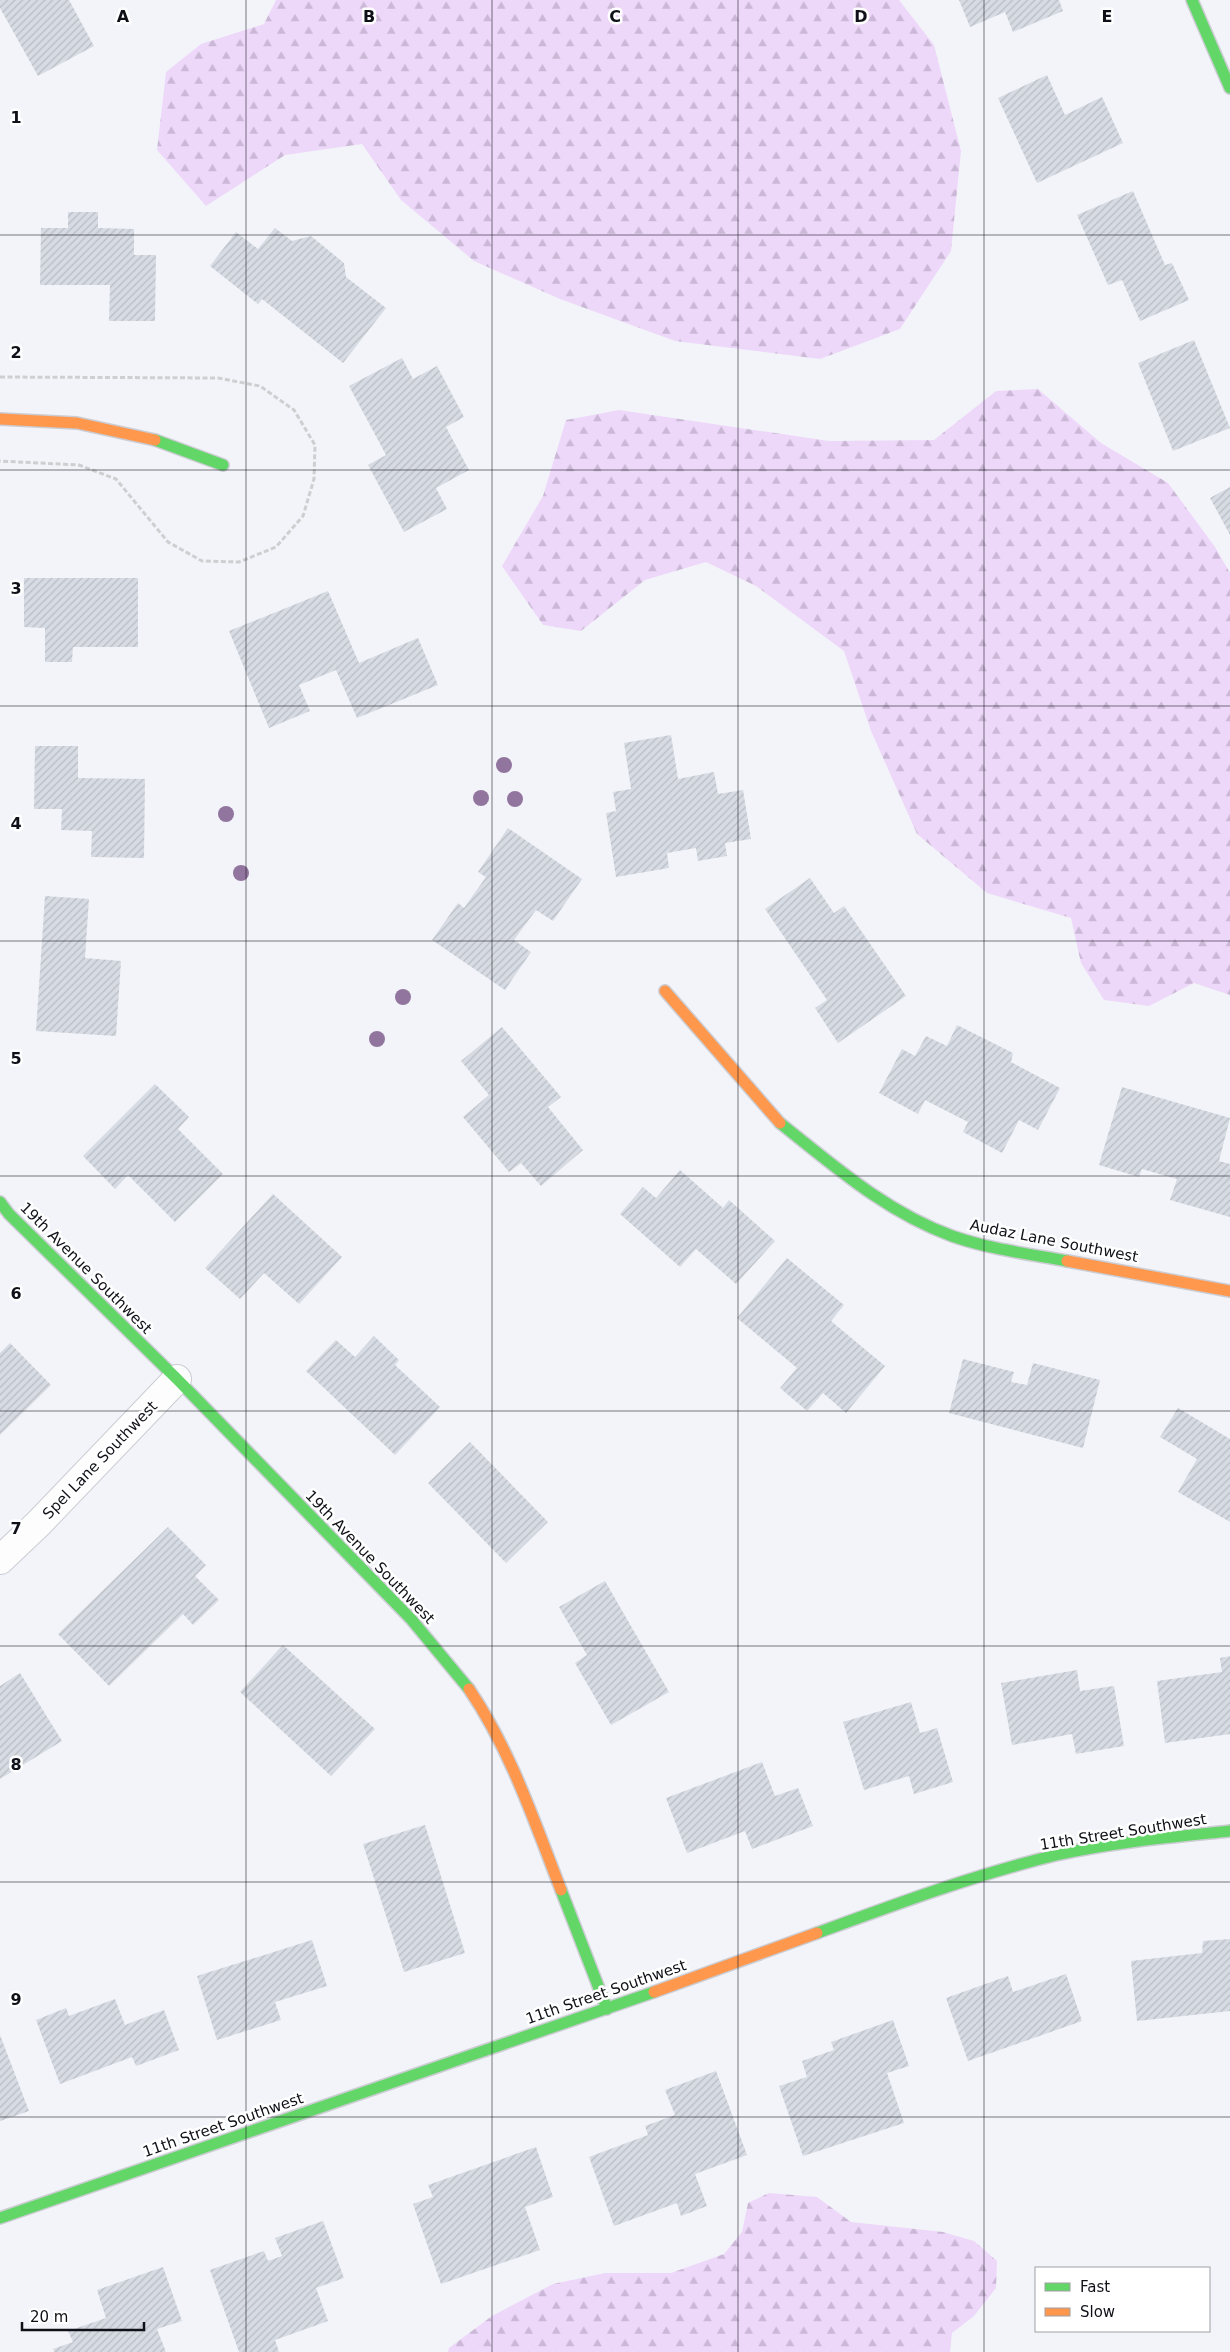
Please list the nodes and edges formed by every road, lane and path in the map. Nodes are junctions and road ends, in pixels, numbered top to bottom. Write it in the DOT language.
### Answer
graph roads {
  1 [pos="1192,0"];
  2 [pos="1230,88"];
  3 [pos="0,419"];
  4 [pos="223,466"];
  5 [pos="665,992"];
  6 [pos="0,1202"];
  7 [pos="1230,1292"];
  8 [pos="177,1379"];
  9 [pos="0,1560"];
  10 [pos="1230,1831"];
  11 [pos="607,2009"];
  12 [pos="0,2218"];
  1 -- 2 [label="street"];
  3 -- 4 [label="street"];
  5 -- 7 [label="street, Audaz Lane Southwest"];
  6 -- 8 [label="street, 19th Avenue Southwest"];
  8 -- 9 [label="street, Spel Lane Southwest"];
  8 -- 11 [label="street, 19th Avenue Southwest"];
  10 -- 11 [label="street, 11th Street Southwest"];
  11 -- 12 [label="street, 11th Street Southwest"];
}
